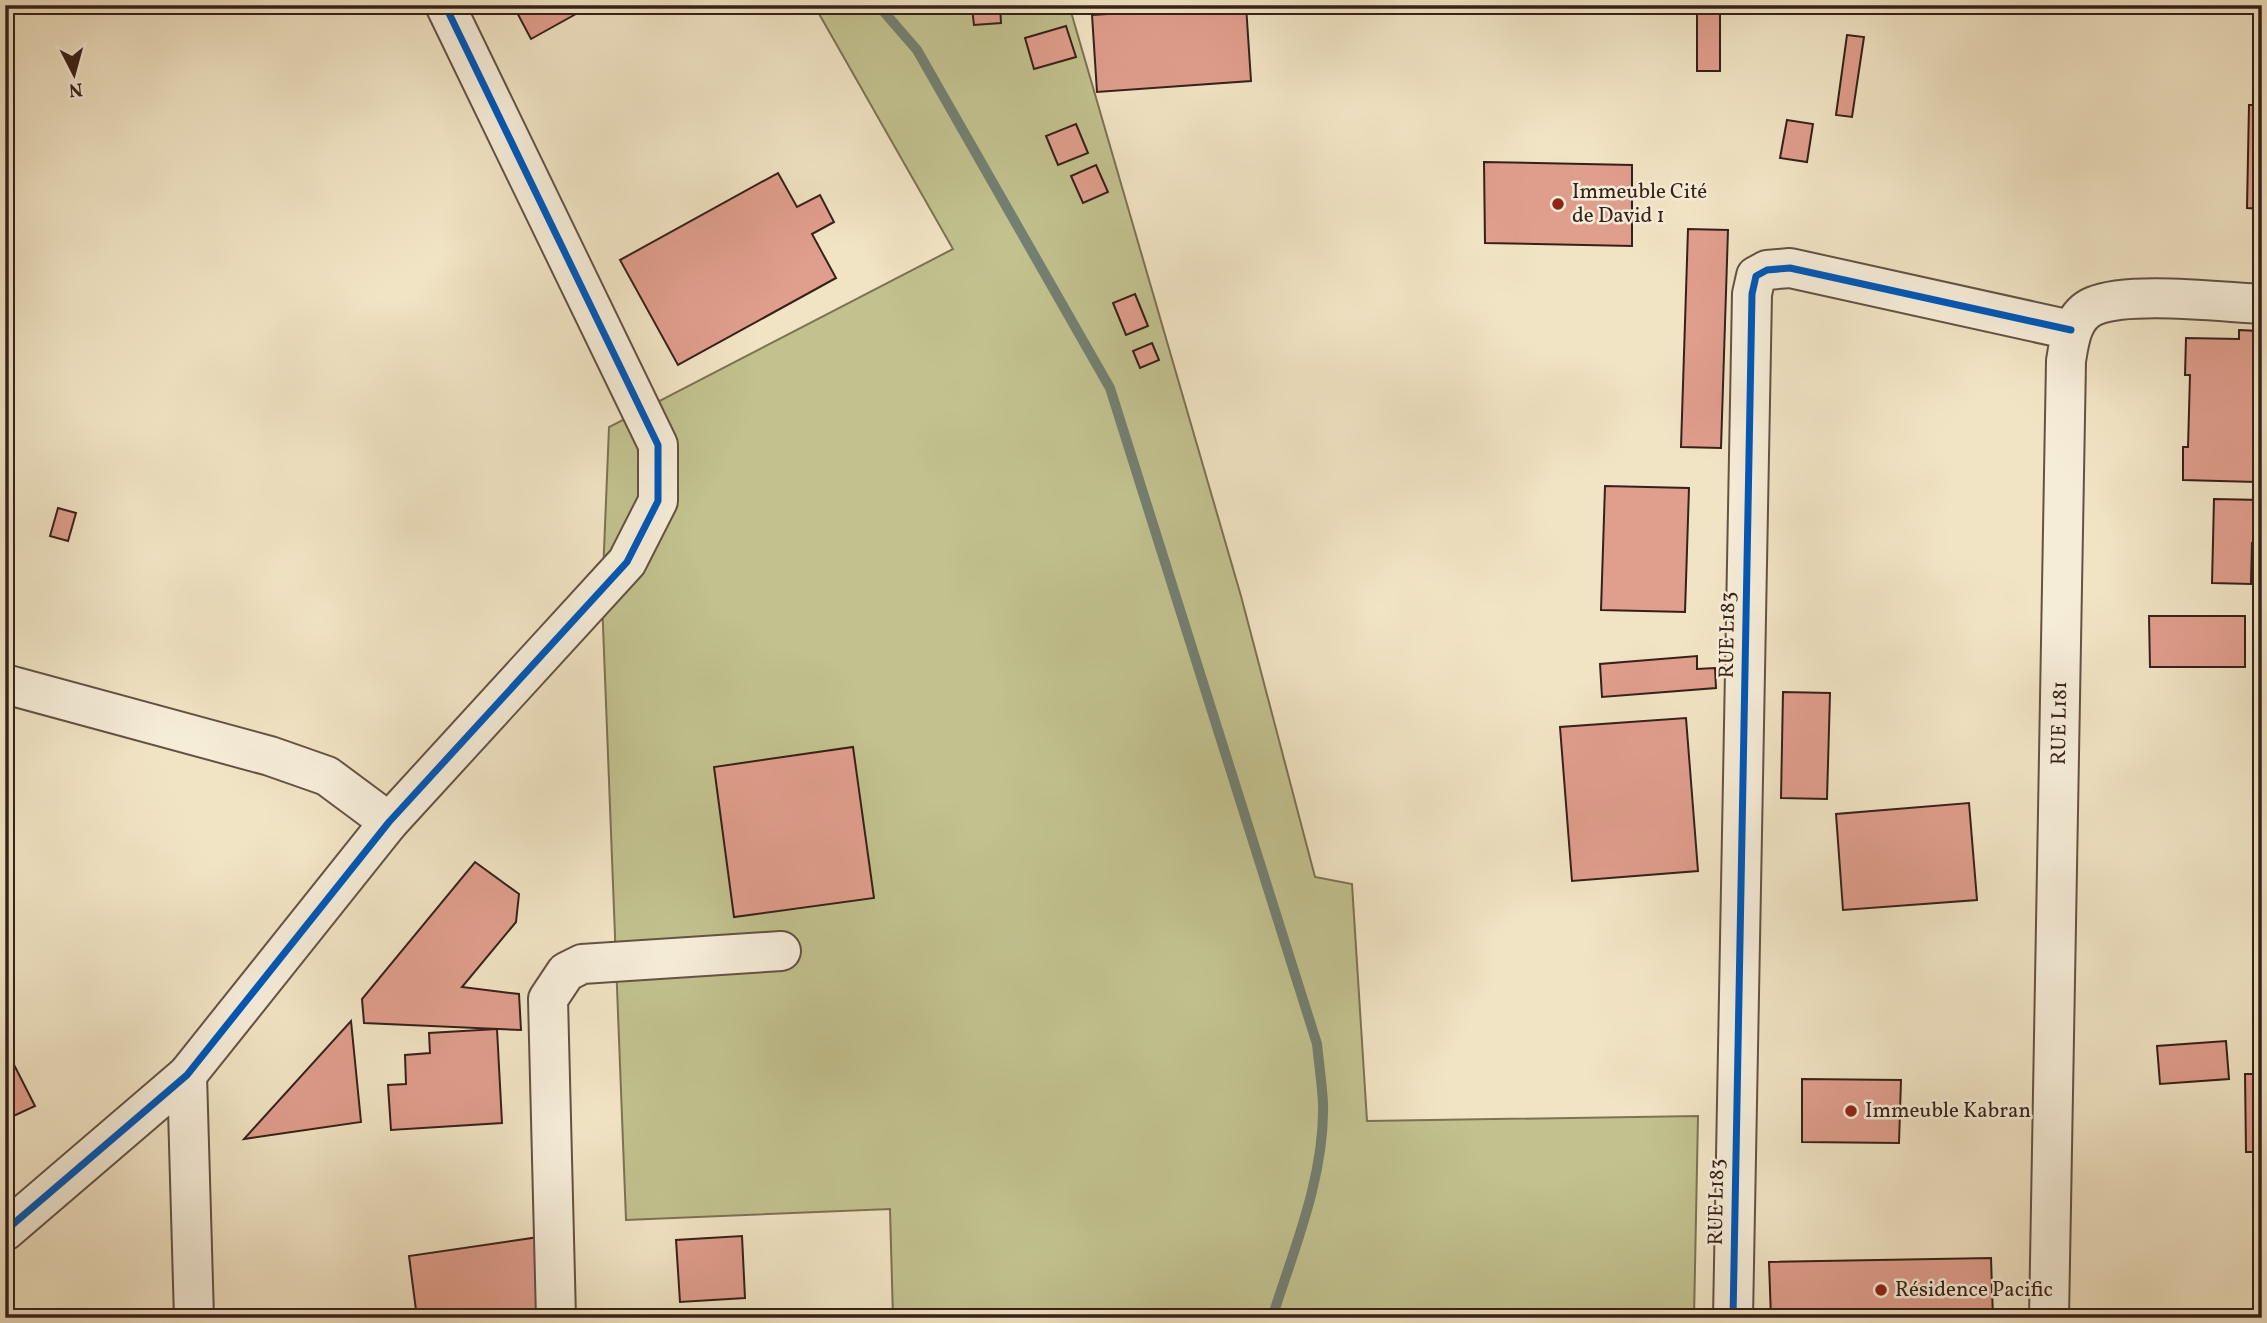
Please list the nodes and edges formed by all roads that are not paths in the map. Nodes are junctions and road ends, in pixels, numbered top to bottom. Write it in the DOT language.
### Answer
graph roads {
  1 [pos="445,5"];
  2 [pos="2262,304"];
  3 [pos="2071,330"];
  4 [pos="5,684"];
  5 [pos="389,822"];
  6 [pos="781,951"];
  7 [pos="187,1075"];
  8 [pos="5,1231"];
  9 [pos="194,1318"];
  10 [pos="556,1318"];
  11 [pos="1733,1318"];
  12 [pos="2049,1318"];
  1 -- 5 [label="street"];
  2 -- 3 [label="street"];
  3 -- 11 [label="street, RUE L183"];
  3 -- 12 [label="street, RUE L181"];
  4 -- 5 [label="street"];
  5 -- 7 [label="street"];
  6 -- 10 [label="street"];
  7 -- 8 [label="street"];
  7 -- 9 [label="street"];
}
